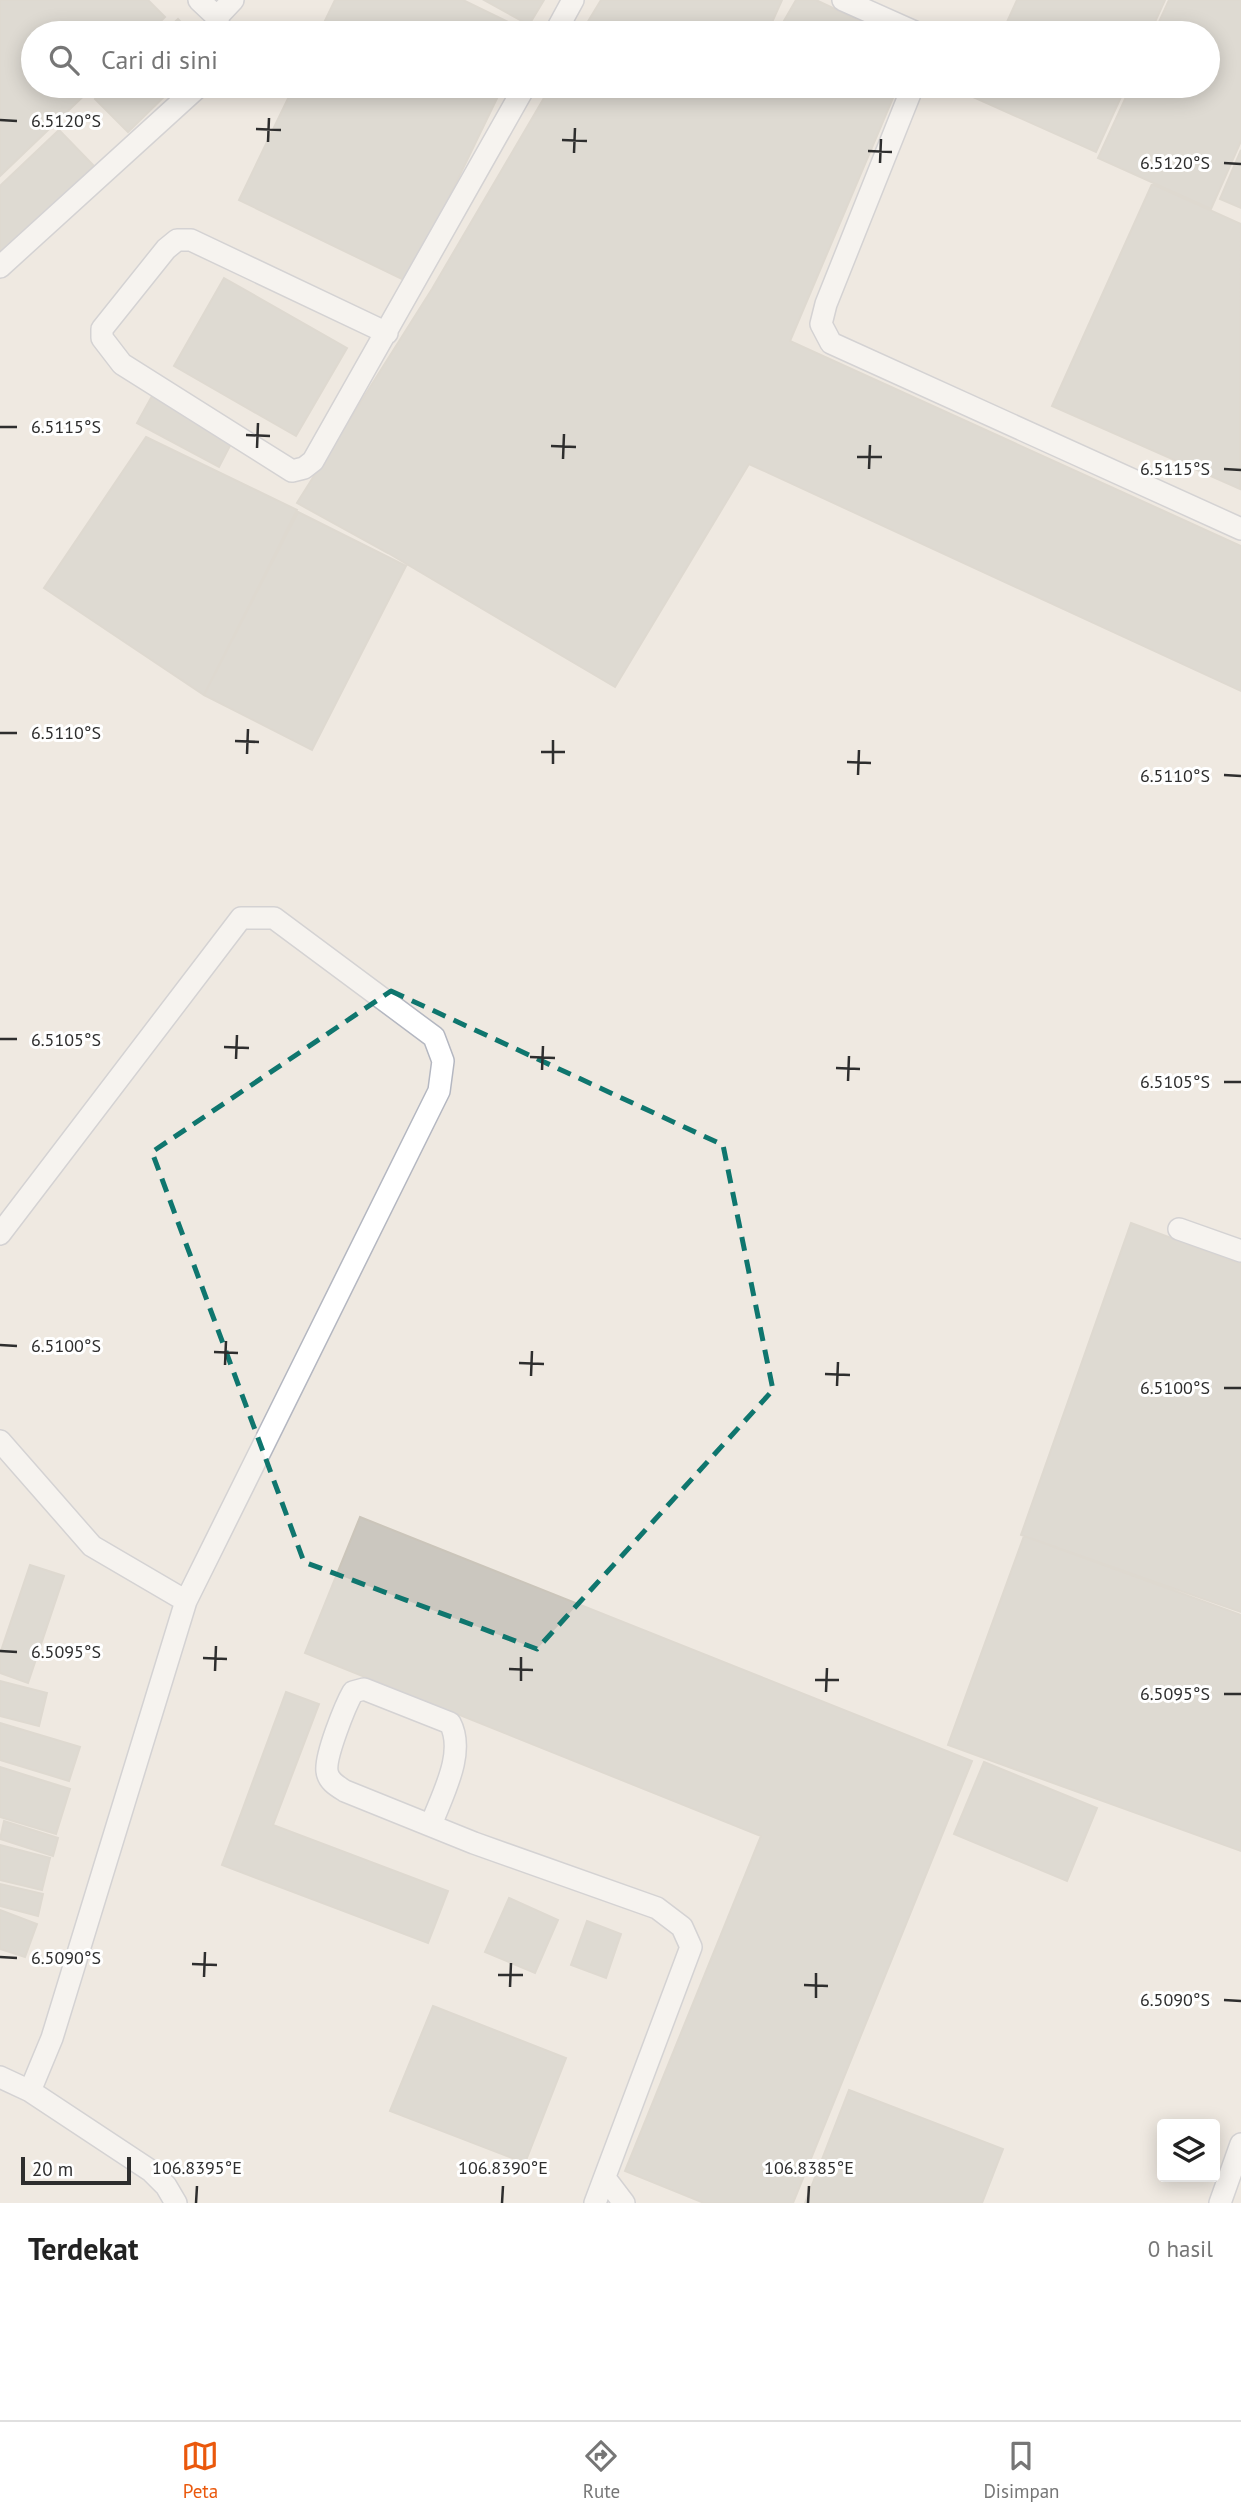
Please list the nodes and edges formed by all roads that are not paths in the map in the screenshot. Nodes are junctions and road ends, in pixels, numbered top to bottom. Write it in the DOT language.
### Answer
graph roads {
  1 [pos="199,0"];
  2 [pos="233,0"];
  3 [pos="573,0"];
  4 [pos="844,0"];
  5 [pos="216,21"];
  6 [pos="221,21"];
  7 [pos="562,21"];
  8 [pos="890,21"];
  9 [pos="186,98"];
  10 [pos="518,98"];
  11 [pos="908,98"];
  12 [pos="0,267"];
  13 [pos="387,333"];
  14 [pos="1239,523"];
  15 [pos="1179,1229"];
  16 [pos="0,1234"];
  17 [pos="1241,1251"];
  18 [pos="0,1441"];
  19 [pos="186,1601"];
  20 [pos="431,1825"];
  21 [pos="0,2077"];
  22 [pos="30,2091"];
  23 [pos="1241,2144"];
  24 [pos="605,2179"];
  25 [pos="176,2203"];
  26 [pos="595,2203"];
  27 [pos="624,2203"];
  28 [pos="1220,2203"];
  1 -- 5 [label="lane"];
  2 -- 6 [label="lane"];
  3 -- 7 [label="lane"];
  4 -- 8 [label="lane"];
  9 -- 12 [label="lane"];
  10 -- 13 [label="lane"];
  11 -- 14 [label="lane"];
  13 -- 13 [label="lane"];
  15 -- 17 [label="lane"];
  16 -- 19 [label="lane"];
  18 -- 19 [label="lane"];
  19 -- 22 [label="lane"];
  20 -- 20 [label="lane"];
  20 -- 24 [label="lane"];
  21 -- 22 [label="lane"];
  22 -- 25 [label="lane"];
  23 -- 28 [label="lane"];
  24 -- 26 [label="lane"];
  24 -- 27 [label="lane"];
}
